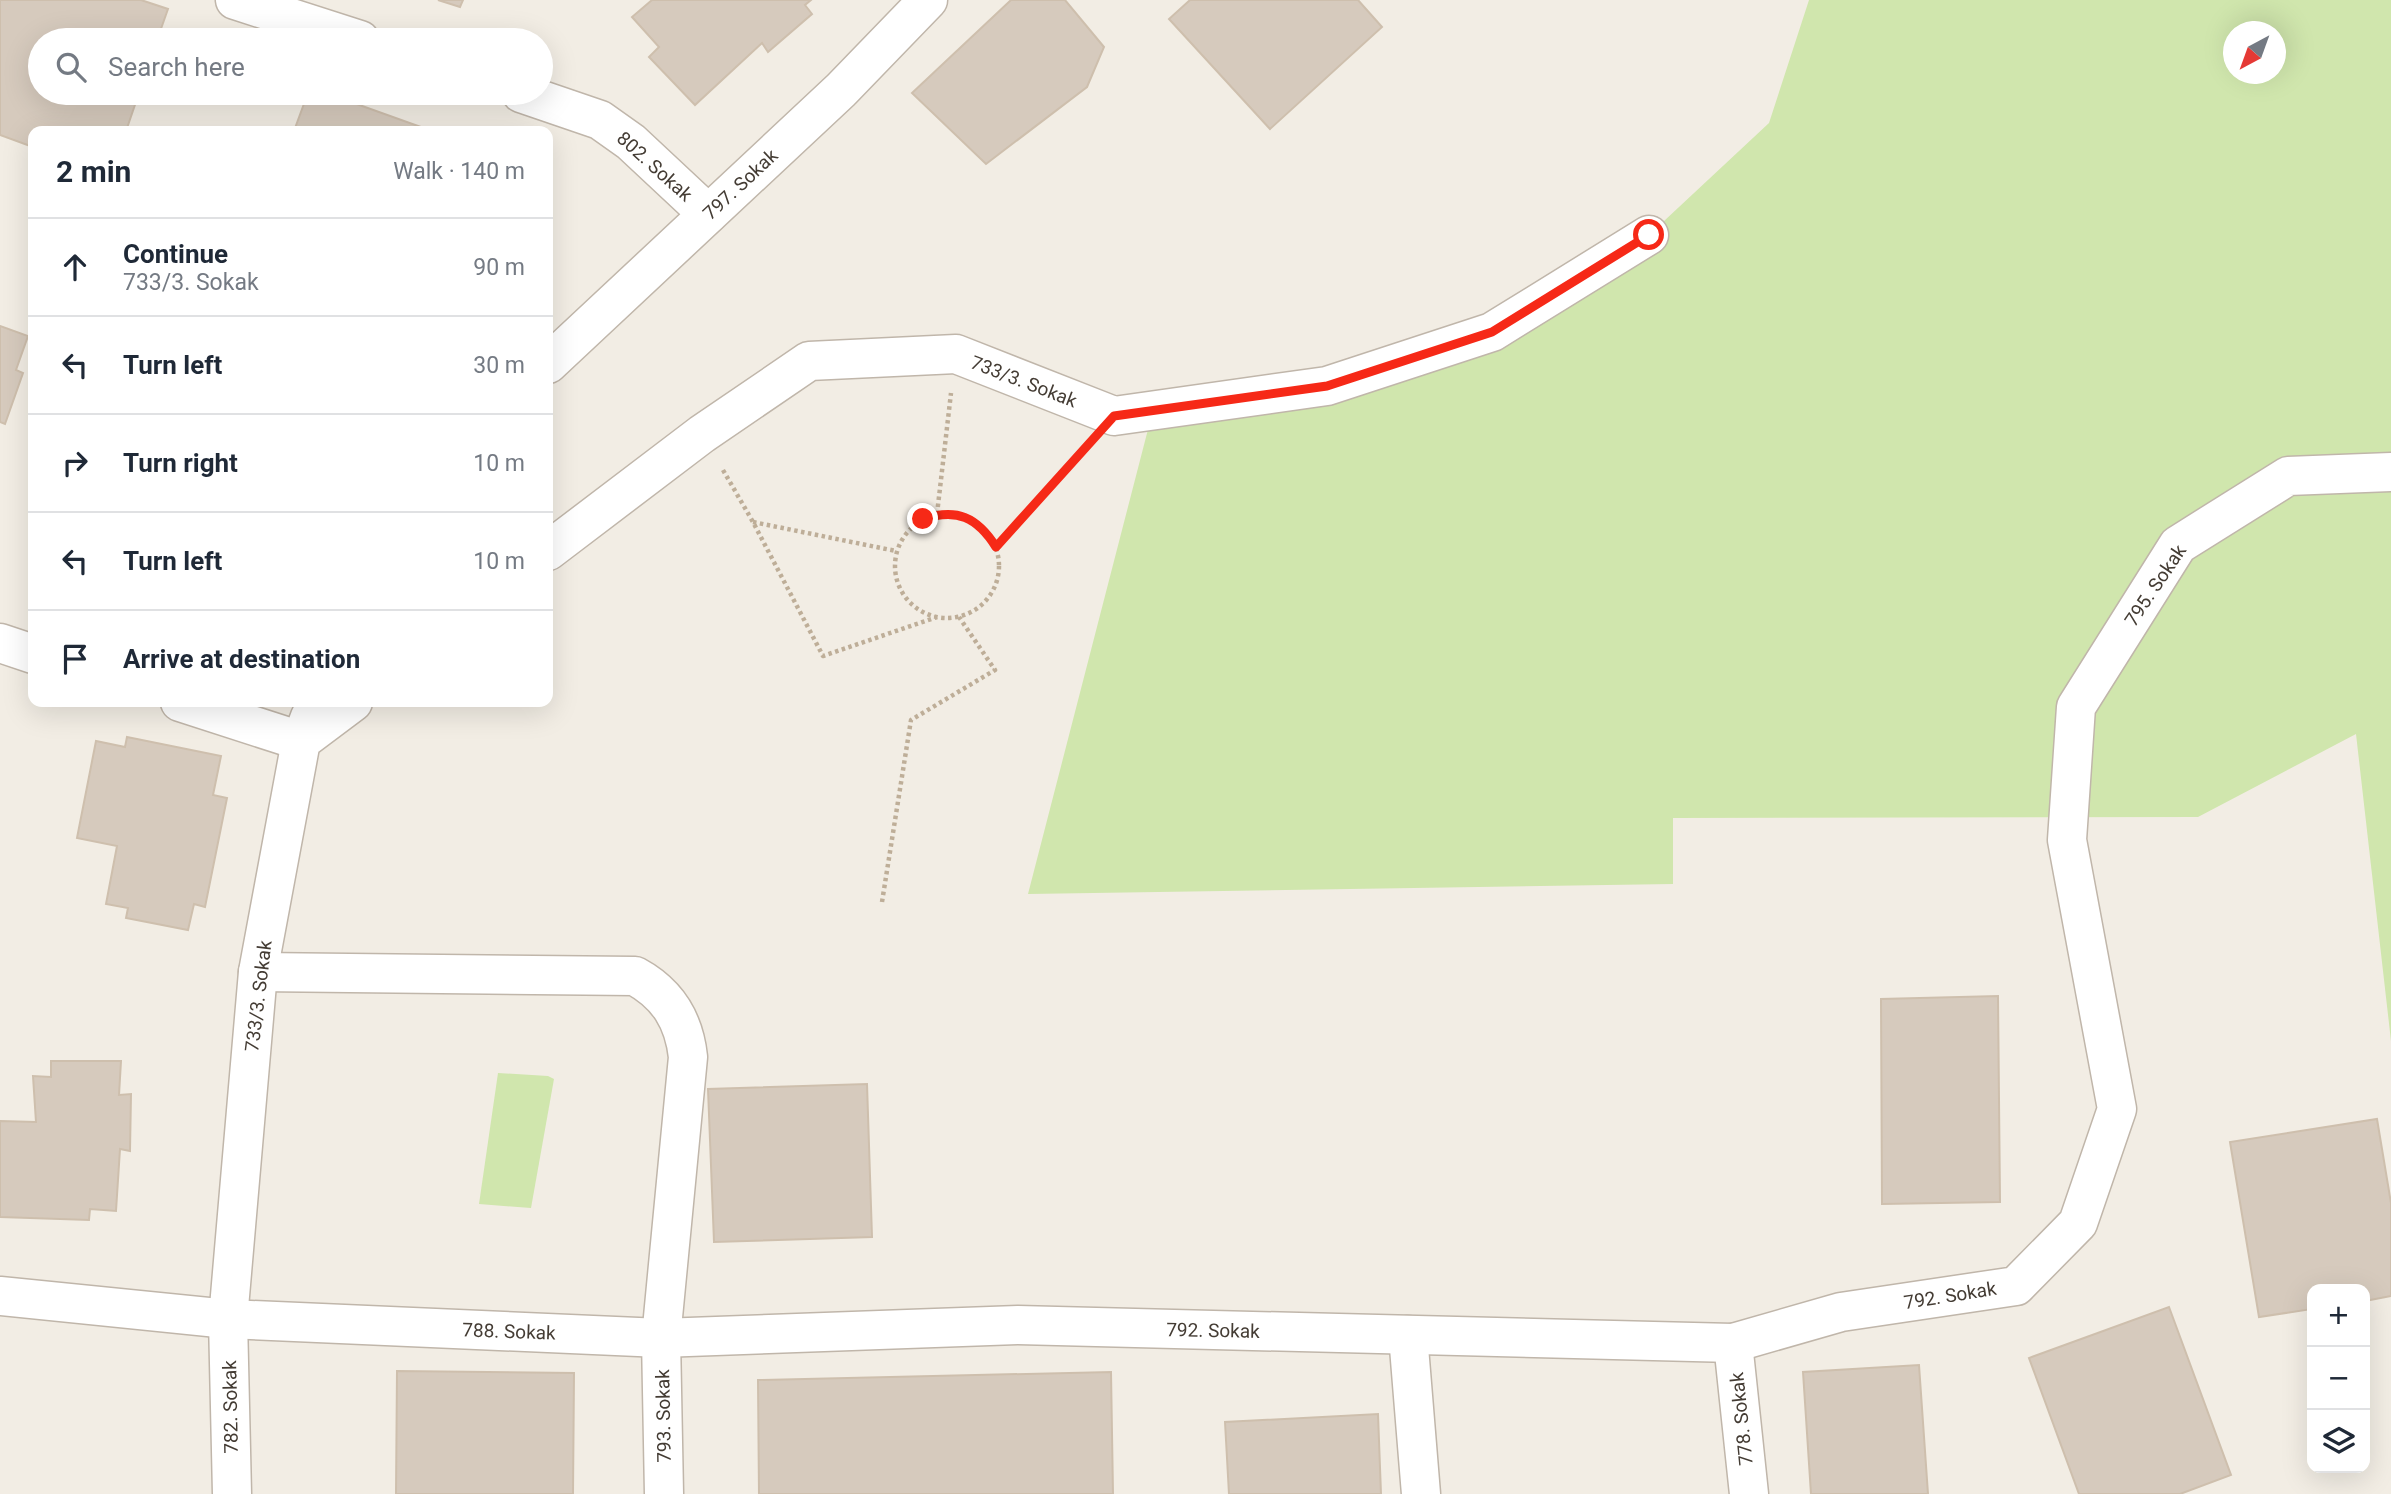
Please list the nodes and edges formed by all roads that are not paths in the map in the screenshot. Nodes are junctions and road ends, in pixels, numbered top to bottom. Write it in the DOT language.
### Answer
graph roads {
  1 [pos="235,0"];
  2 [pos="928,0"];
  3 [pos="322,28"];
  4 [pos="553,104"];
  5 [pos="708,214"];
  6 [pos="1649,235"];
  7 [pos="553,359"];
  8 [pos="2391,472"];
  9 [pos="553,547"];
  10 [pos="0,643"];
  11 [pos="28,652"];
  12 [pos="196,707"];
  13 [pos="314,707"];
  14 [pos="346,707"];
  15 [pos="301,741"];
  16 [pos="2067,840"];
  17 [pos="258,972"];
  18 [pos="0,1296"];
  19 [pos="228,1319"];
  20 [pos="1018,1325"];
  21 [pos="1408,1335"];
  22 [pos="661,1338"];
  23 [pos="1733,1343"];
  24 [pos="232,1494"];
  25 [pos="664,1494"];
  26 [pos="1422,1494"];
  27 [pos="1749,1494"];
  1 -- 3 [label="street"];
  2 -- 5 [label="street, 797. Sokak"];
  4 -- 5 [label="street, 802. Sokak"];
  5 -- 7 [label="street, 797. Sokak"];
  6 -- 9 [label="street, 733/3. Sokak"];
  8 -- 16 [label="street, 795. Sokak"];
  10 -- 11 [label="street"];
  12 -- 15 [label="street"];
  13 -- 15 [label="street"];
  14 -- 15 [label="street"];
  15 -- 17 [label="street, 733/3. Sokak"];
  16 -- 23 [label="street, 792. Sokak"];
  17 -- 19 [label="street, 733/3. Sokak"];
  17 -- 22 [label="street, 793. Sokak"];
  18 -- 19 [label="street, 788. Sokak"];
  19 -- 22 [label="street, 788. Sokak"];
  19 -- 24 [label="street, 782. Sokak"];
  20 -- 21 [label="street, 792. Sokak"];
  20 -- 22 [label="street, 788. Sokak"];
  21 -- 23 [label="street, 792. Sokak"];
  21 -- 26 [label="street"];
  22 -- 25 [label="street, 793. Sokak"];
  23 -- 27 [label="street, 778. Sokak"];
}
